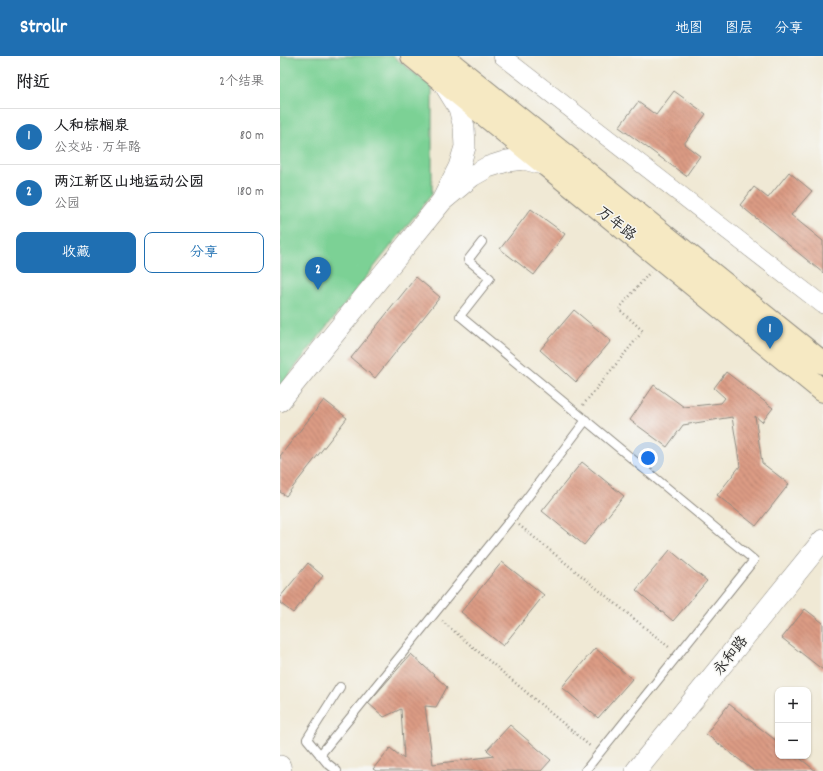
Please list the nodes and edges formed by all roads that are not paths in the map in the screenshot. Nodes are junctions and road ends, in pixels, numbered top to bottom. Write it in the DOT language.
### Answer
graph roads {
  1 [pos="412,56"];
  2 [pos="442,56"];
  3 [pos="502,56"];
  4 [pos="443,82"];
  5 [pos="546,165"];
  6 [pos="442,201"];
  7 [pos="482,242"];
  8 [pos="823,306"];
  9 [pos="823,363"];
  10 [pos="823,391"];
  11 [pos="280,401"];
  12 [pos="586,420"];
  13 [pos="823,540"];
  14 [pos="340,687"];
  15 [pos="320,755"];
  16 [pos="280,766"];
  17 [pos="281,771"];
  18 [pos="337,771"];
  19 [pos="585,771"];
  20 [pos="636,771"];
  1 -- 4 [label="main road, 万年路"];
  2 -- 9 [label="main road, 万年路"];
  3 -- 8 [label="street"];
  4 -- 5 [label="main road, 万年路"];
  4 -- 6 [label="street"];
  5 -- 6 [label="street"];
  5 -- 10 [label="main road, 万年路"];
  6 -- 11 [label="street"];
  7 -- 12 [label="lane"];
  12 -- 15 [label="lane"];
  12 -- 19 [label="lane"];
  13 -- 20 [label="street, 永和路"];
  14 -- 15 [label="lane"];
  15 -- 18 [label="lane"];
  16 -- 17 [label="street"];
}
